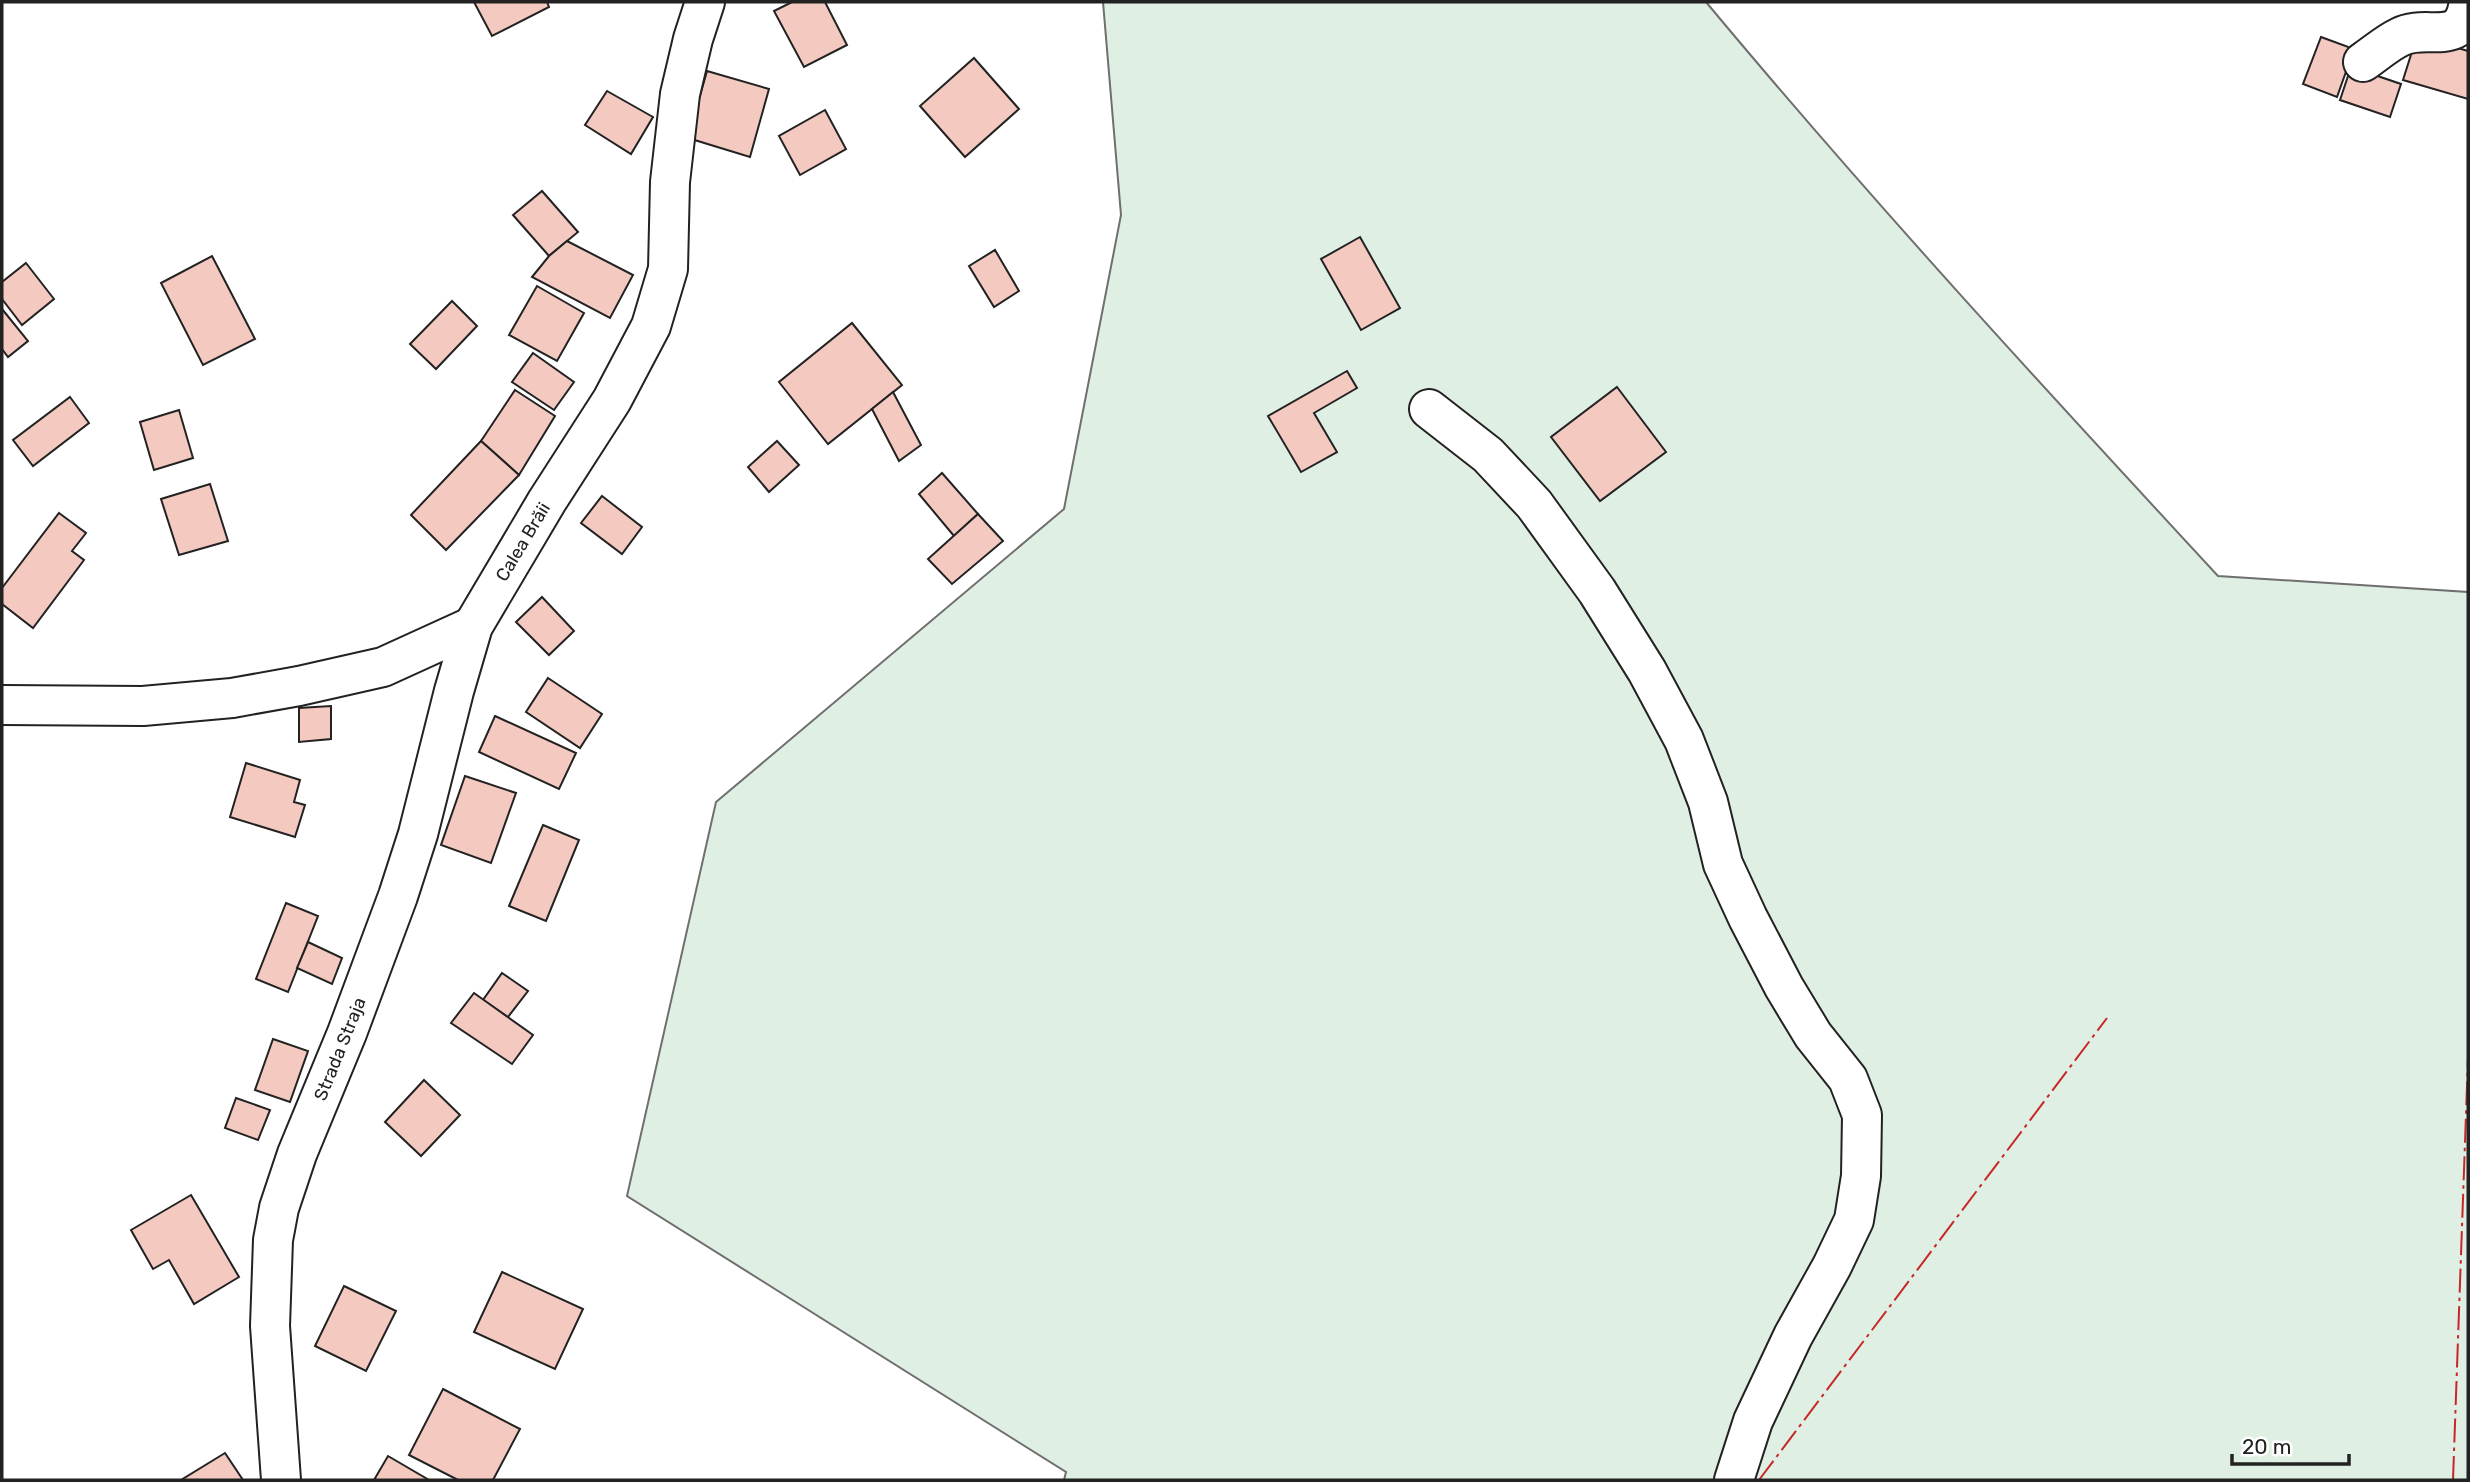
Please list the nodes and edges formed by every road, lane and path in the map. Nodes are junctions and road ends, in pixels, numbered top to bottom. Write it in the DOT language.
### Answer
graph roads {
  1 [pos="705,2"];
  2 [pos="2468,7"];
  3 [pos="2363,62"];
  4 [pos="1429,409"];
  5 [pos="472,626"];
  6 [pos="2,705"];
  7 [pos="281,1480"];
  8 [pos="1734,1480"];
  1 -- 5 [label="street, Calea Brăii"];
  2 -- 3 [label="street"];
  4 -- 8 [label="street"];
  5 -- 6 [label="street"];
  5 -- 7 [label="street, Strada Straja"];
}
